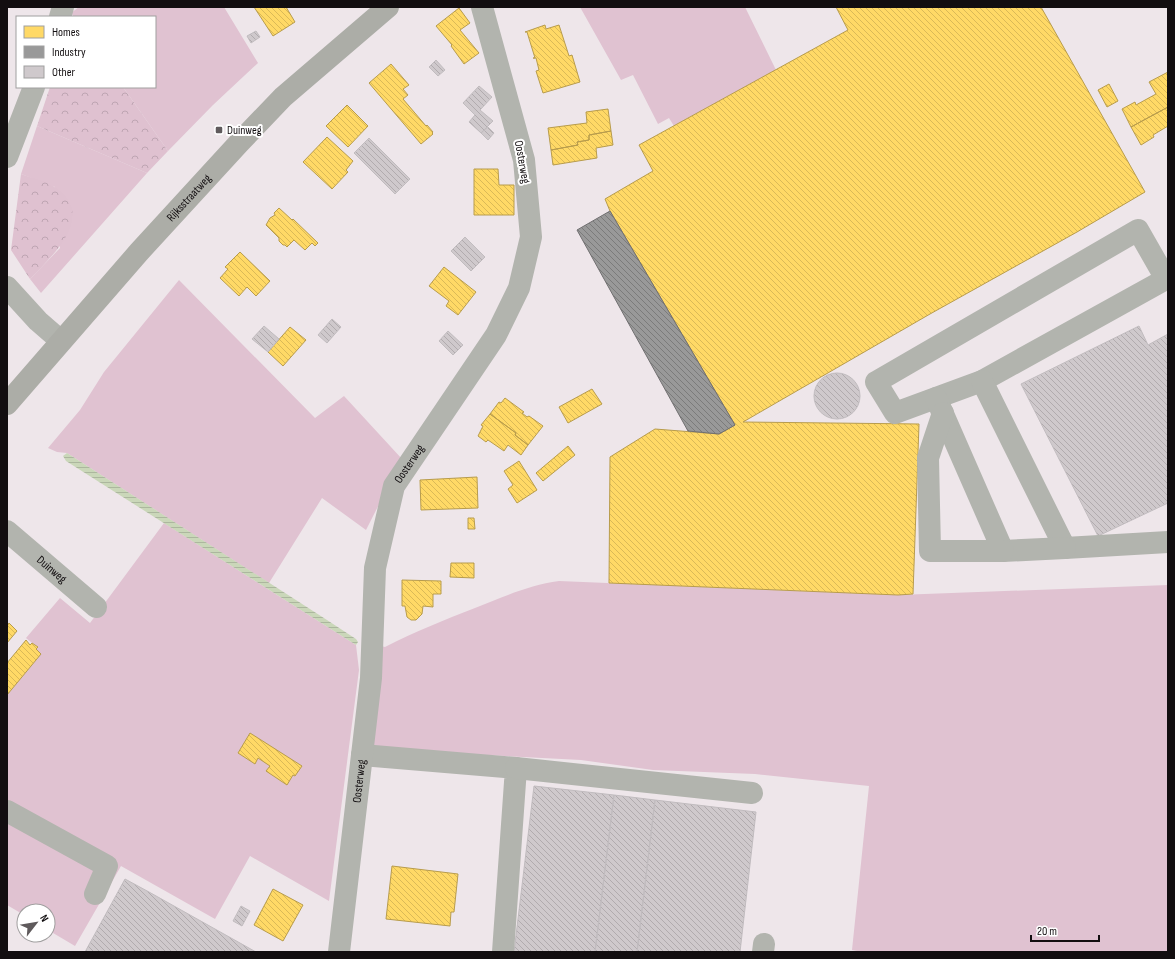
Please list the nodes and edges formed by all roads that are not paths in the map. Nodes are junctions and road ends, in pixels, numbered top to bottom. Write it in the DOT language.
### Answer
graph roads {
  1 [pos="388,7"];
  2 [pos="482,7"];
  3 [pos="34,88"];
  4 [pos="7,157"];
  5 [pos="1167,280"];
  6 [pos="7,287"];
  7 [pos="62,342"];
  8 [pos="982,380"];
  9 [pos="7,404"];
  10 [pos="939,405"];
  11 [pos="7,532"];
  12 [pos="1168,542"];
  13 [pos="1065,548"];
  14 [pos="1003,551"];
  15 [pos="96,607"];
  16 [pos="362,755"];
  17 [pos="516,768"];
  18 [pos="752,793"];
  19 [pos="7,811"];
  20 [pos="95,894"];
  21 [pos="339,952"];
  22 [pos="502,952"];
  1 -- 7 [label="main road, Rijksstraatweg"];
  2 -- 16 [label="street, Oosterweg"];
  3 -- 4 [label="street"];
  5 -- 8 [label="street"];
  5 -- 10 [label="street"];
  6 -- 7 [label="street"];
  7 -- 9 [label="main road, Rijksstraatweg"];
  8 -- 10 [label="street"];
  8 -- 13 [label="street"];
  10 -- 14 [label="street"];
  10 -- 14 [label="street"];
  11 -- 15 [label="street, Duinweg"];
  12 -- 13 [label="street"];
  13 -- 14 [label="street"];
  16 -- 17 [label="street"];
  16 -- 21 [label="street, Oosterweg"];
  17 -- 18 [label="street"];
  17 -- 22 [label="street"];
  19 -- 20 [label="street"];
}
